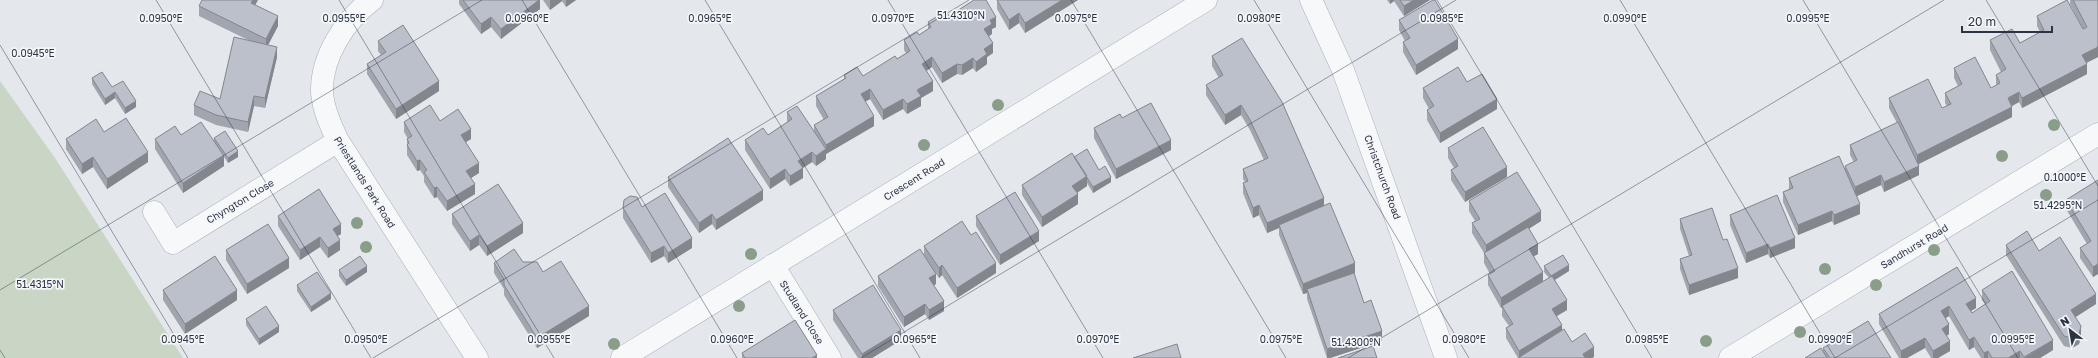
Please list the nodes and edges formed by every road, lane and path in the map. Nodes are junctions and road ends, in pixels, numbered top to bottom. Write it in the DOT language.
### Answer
graph roads {
  1 [pos="372,0"];
  2 [pos="1206,0"];
  3 [pos="1311,0"];
  4 [pos="2098,134"];
  5 [pos="338,141"];
  6 [pos="154,212"];
  7 [pos="773,266"];
  8 [pos="478,358"];
  9 [pos="622,358"];
  10 [pos="830,358"];
  11 [pos="1446,358"];
  12 [pos="1730,358"];
  1 -- 5 [label="street, Priestlands Park Road"];
  2 -- 7 [label="street, Crescent Road"];
  3 -- 11 [label="street, Christchurch Road"];
  4 -- 12 [label="street, Sandhurst Road"];
  5 -- 6 [label="street, Chyngton Close"];
  5 -- 8 [label="street, Priestlands Park Road"];
  7 -- 9 [label="street, Crescent Road"];
  7 -- 10 [label="street, Studland Close"];
}
